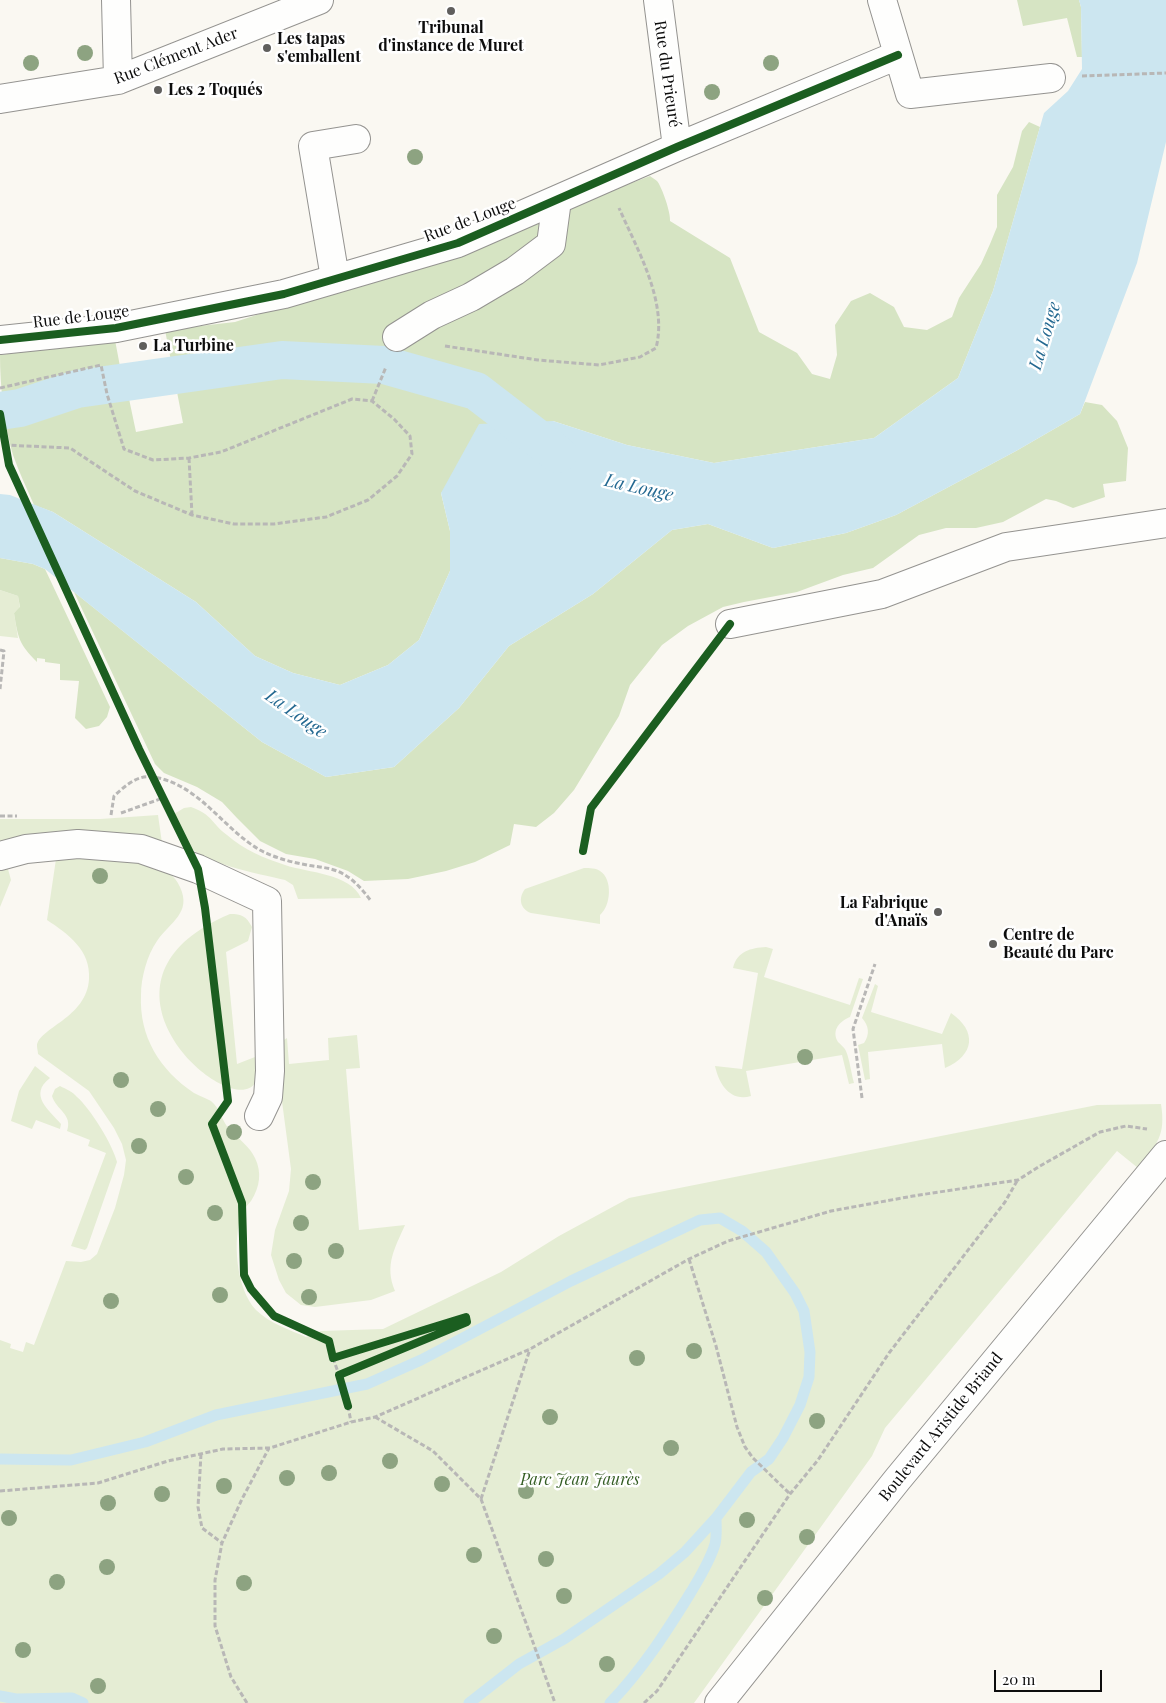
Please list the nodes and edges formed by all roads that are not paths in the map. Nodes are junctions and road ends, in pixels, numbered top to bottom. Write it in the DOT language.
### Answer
graph roads {
  1 [pos="116,0"];
  2 [pos="318,0"];
  3 [pos="658,0"];
  4 [pos="882,0"];
  5 [pos="898,55"];
  6 [pos="1051,78"];
  7 [pos="118,80"];
  8 [pos="0,99"];
  9 [pos="356,139"];
  10 [pos="677,147"];
  11 [pos="557,200"];
  12 [pos="336,278"];
  13 [pos="397,337"];
  14 [pos="0,340"];
  15 [pos="1166,523"];
  16 [pos="730,624"];
  17 [pos="0,856"];
  18 [pos="259,1116"];
  19 [pos="1166,1155"];
  20 [pos="719,1703"];
  1 -- 7 [label="street"];
  2 -- 7 [label="street, Rue Clément Ader"];
  3 -- 10 [label="street, Rue du Prieuré"];
  4 -- 5 [label="street"];
  5 -- 6 [label="street"];
  5 -- 10 [label="street, Rue de Louge"];
  7 -- 8 [label="street, Rue Clément Ader"];
  9 -- 12 [label="street"];
  10 -- 11 [label="street, Rue de Louge"];
  11 -- 12 [label="street, Rue de Louge"];
  11 -- 13 [label="street"];
  12 -- 14 [label="street, Rue de Louge"];
  15 -- 16 [label="street"];
  17 -- 18 [label="street"];
  19 -- 20 [label="street, Boulevard Aristide Briand"];
}
